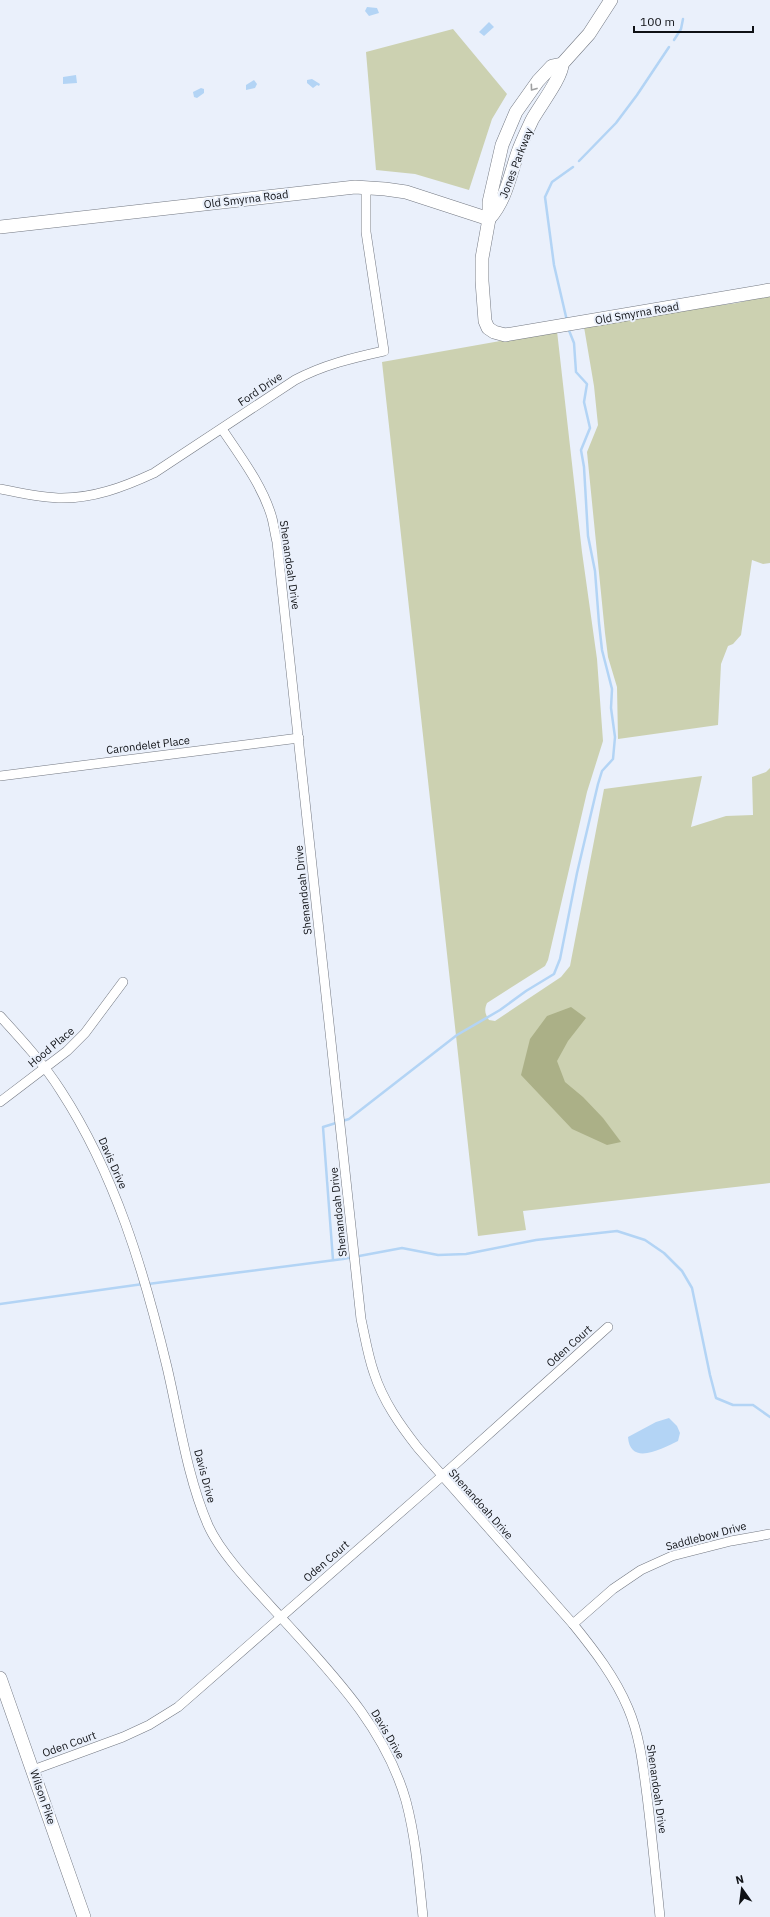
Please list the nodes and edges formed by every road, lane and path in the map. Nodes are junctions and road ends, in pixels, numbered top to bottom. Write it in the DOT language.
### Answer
graph roads {
  1 [pos="611,0"];
  2 [pos="562,64"];
  3 [pos="366,187"];
  4 [pos="489,219"];
  5 [pos="0,227"];
  6 [pos="770,290"];
  7 [pos="505,336"];
  8 [pos="222,428"];
  9 [pos="0,489"];
  10 [pos="299,738"];
  11 [pos="0,776"];
  12 [pos="123,982"];
  13 [pos="0,1016"];
  14 [pos="45,1068"];
  15 [pos="0,1102"];
  16 [pos="608,1328"];
  17 [pos="441,1476"];
  18 [pos="770,1534"];
  19 [pos="280,1617"];
  20 [pos="573,1624"];
  21 [pos="0,1678"];
  22 [pos="33,1770"];
  23 [pos="84,1917"];
  24 [pos="423,1917"];
  25 [pos="660,1917"];
  1 -- 2 [label="street, Jones Parkway"];
  2 -- 4 [label="street, Jones Parkway"];
  2 -- 4 [label="street, Jones Parkway, one-way"];
  3 -- 4 [label="street, Old Smyrna Road"];
  3 -- 5 [label="street, Old Smyrna Road"];
  3 -- 8 [label="street, Ford Drive"];
  4 -- 7 [label="street, Jones Parkway"];
  6 -- 7 [label="street, Old Smyrna Road"];
  8 -- 9 [label="street, Ford Drive"];
  8 -- 10 [label="street, Shenandoah Drive"];
  10 -- 11 [label="street, Carondelet Place"];
  10 -- 17 [label="street, Shenandoah Drive"];
  12 -- 14 [label="street, Hood Place"];
  13 -- 14 [label="street, Davis Drive"];
  14 -- 15 [label="street, Hood Place"];
  14 -- 19 [label="street, Davis Drive"];
  16 -- 17 [label="street, Oden Court"];
  17 -- 19 [label="street, Oden Court"];
  17 -- 20 [label="street, Shenandoah Drive"];
  18 -- 20 [label="street, Saddlebow Drive"];
  19 -- 22 [label="street, Oden Court"];
  19 -- 24 [label="street, Davis Drive"];
  20 -- 25 [label="street, Shenandoah Drive"];
  21 -- 22 [label="street, Wilson Pike"];
  22 -- 23 [label="street, Wilson Pike"];
}
